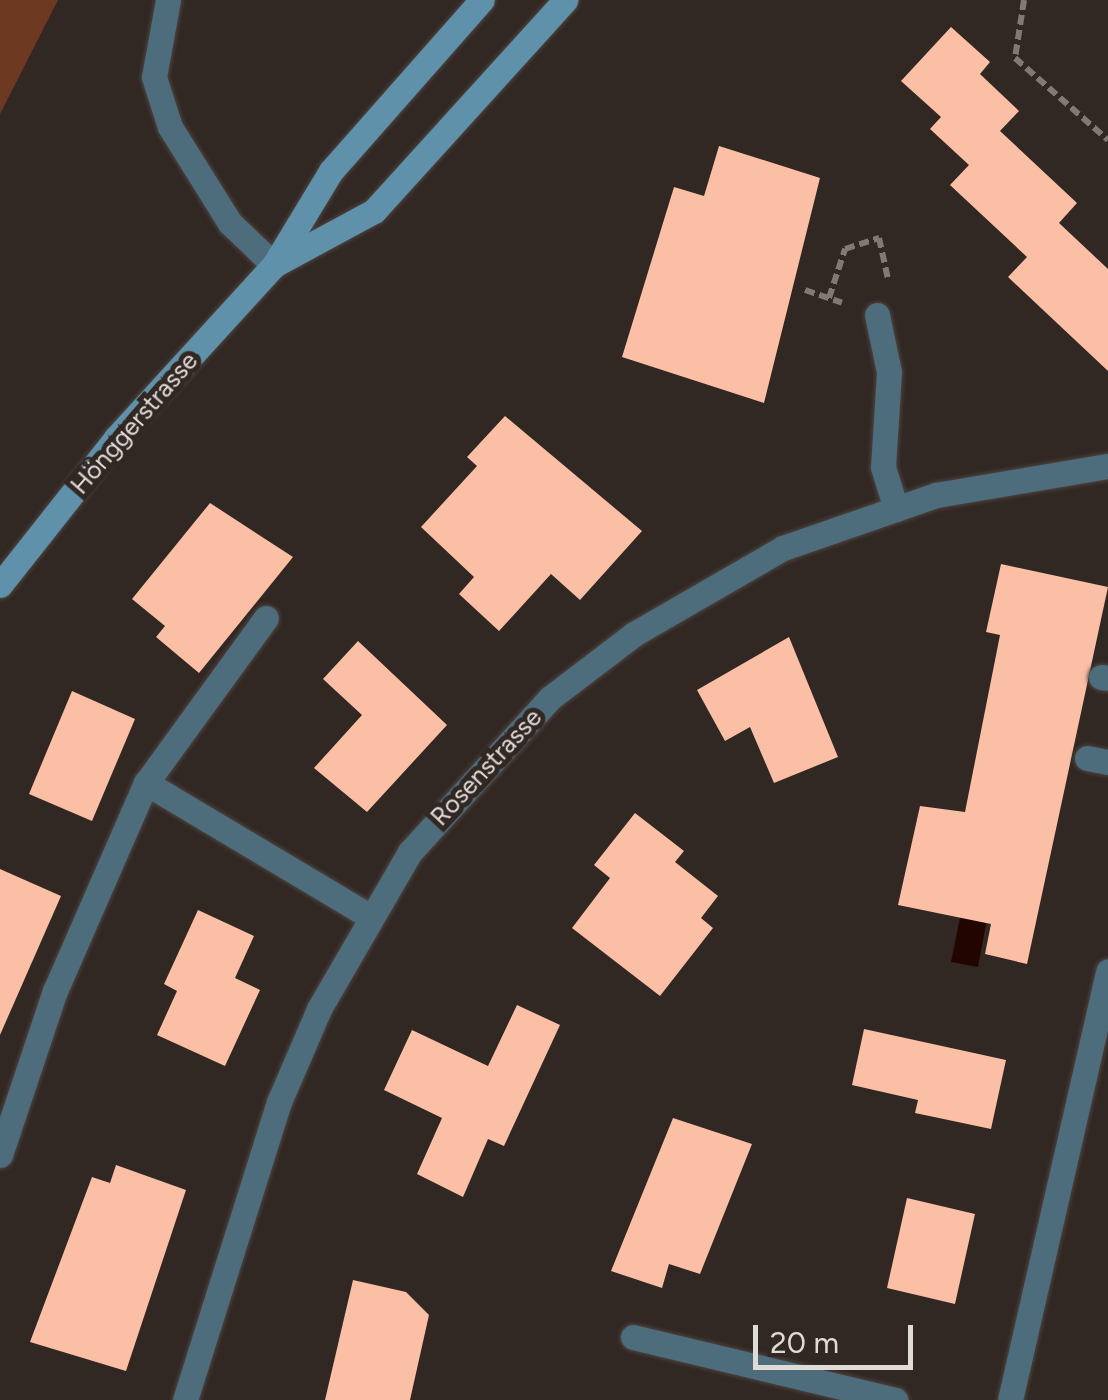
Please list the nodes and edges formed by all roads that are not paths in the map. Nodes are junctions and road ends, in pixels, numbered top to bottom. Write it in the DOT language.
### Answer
graph roads {
  1 [pos="168,0"];
  2 [pos="482,0"];
  3 [pos="565,0"];
  4 [pos="274,265"];
  5 [pos="876,315"];
  6 [pos="1108,466"];
  7 [pos="896,509"];
  8 [pos="0,585"];
  9 [pos="266,618"];
  10 [pos="146,784"];
  11 [pos="369,916"];
  12 [pos="1108,971"];
  13 [pos="0,1156"];
  14 [pos="633,1337"];
  15 [pos="185,1400"];
  16 [pos="896,1400"];
  17 [pos="1010,1400"];
  1 -- 4 [label="street"];
  2 -- 4 [label="main road, Hönggerstrasse"];
  3 -- 4 [label="main road, Hönggerstrasse"];
  4 -- 8 [label="main road, Hönggerstrasse"];
  5 -- 7 [label="street"];
  6 -- 7 [label="street, Rosenstrasse"];
  7 -- 11 [label="street, Rosenstrasse"];
  9 -- 10 [label="street"];
  10 -- 11 [label="street"];
  10 -- 13 [label="street"];
  11 -- 15 [label="street, Rosenstrasse"];
  12 -- 17 [label="street"];
  14 -- 16 [label="street"];
}
